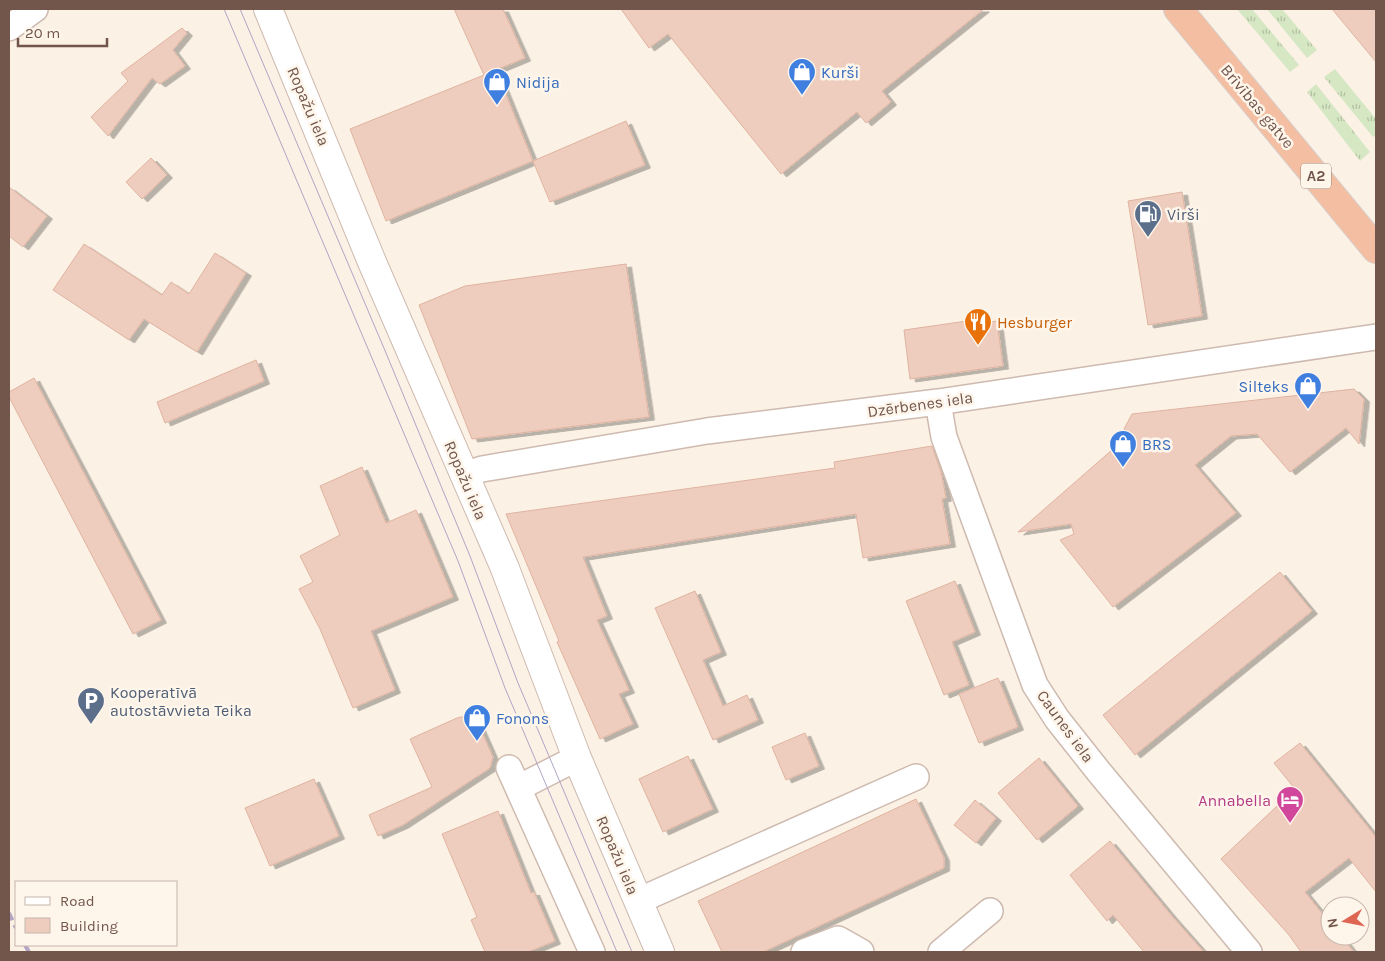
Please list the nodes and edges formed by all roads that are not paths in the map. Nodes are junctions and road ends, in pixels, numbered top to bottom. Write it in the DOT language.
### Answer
graph roads {
  1 [pos="35,9"];
  2 [pos="268,9"];
  3 [pos="1178,9"];
  4 [pos="9,28"];
  5 [pos="1376,248"];
  6 [pos="1376,337"];
  7 [pos="938,402"];
  8 [pos="464,475"];
  9 [pos="576,758"];
  10 [pos="916,777"];
  11 [pos="638,901"];
  12 [pos="990,911"];
  13 [pos="592,952"];
  14 [pos="660,952"];
  15 [pos="804,952"];
  16 [pos="860,952"];
  17 [pos="941,952"];
  18 [pos="1249,952"];
  1 -- 4 [label="street"];
  2 -- 8 [label="street, Ropažu iela"];
  3 -- 5 [label="highway, Brīvības gatve / A2"];
  6 -- 7 [label="street, Dzērbenes iela"];
  7 -- 8 [label="street, Dzērbenes iela"];
  7 -- 18 [label="street, Caunes iela"];
  8 -- 9 [label="street, Ropažu iela"];
  9 -- 11 [label="street, Ropažu iela"];
  9 -- 13 [label="street"];
  10 -- 11 [label="street"];
  11 -- 14 [label="street, Ropažu iela"];
  12 -- 17 [label="street"];
  15 -- 16 [label="street"];
}
